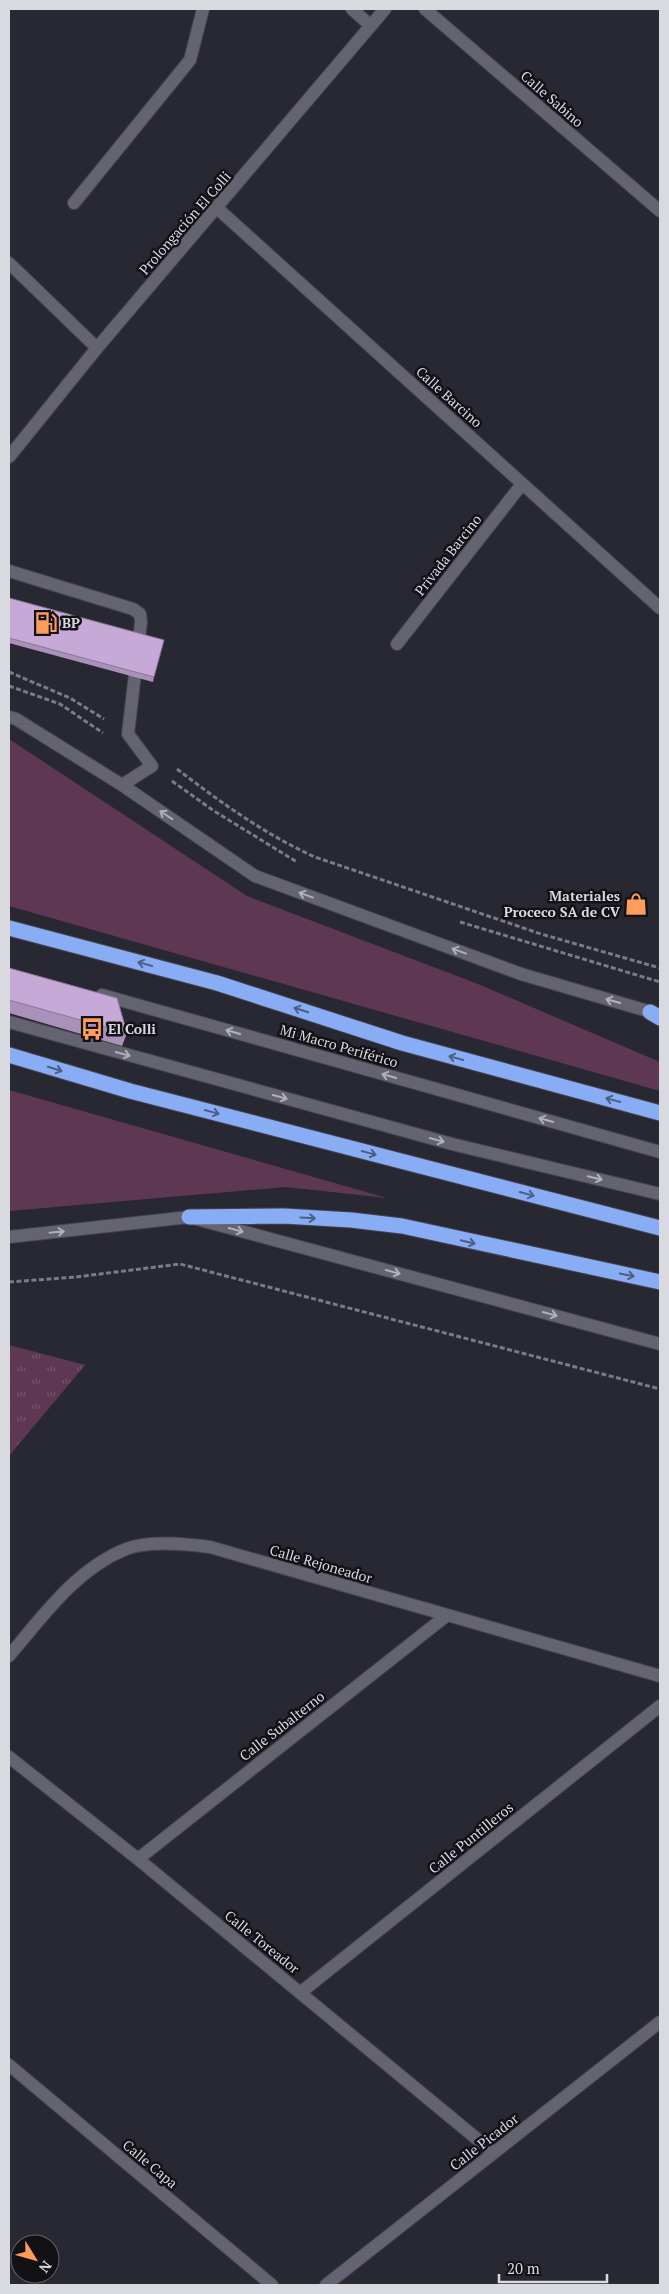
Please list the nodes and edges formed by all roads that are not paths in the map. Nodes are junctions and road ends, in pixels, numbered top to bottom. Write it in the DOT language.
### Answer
graph roads {
  1 [pos="203,9"];
  2 [pos="352,9"];
  3 [pos="385,9"];
  4 [pos="425,9"];
  5 [pos="371,26"];
  6 [pos="74,203"];
  7 [pos="217,208"];
  8 [pos="660,211"];
  9 [pos="9,264"];
  10 [pos="97,348"];
  11 [pos="9,457"];
  12 [pos="522,484"];
  13 [pos="9,571"];
  14 [pos="660,608"];
  15 [pos="397,644"];
  16 [pos="9,717"];
  17 [pos="122,785"];
  18 [pos="9,928"];
  19 [pos="85,991"];
  20 [pos="657,1015"];
  21 [pos="9,1022"];
  22 [pos="9,1055"];
  23 [pos="660,1113"];
  24 [pos="660,1152"];
  25 [pos="660,1194"];
  26 [pos="189,1217"];
  27 [pos="660,1228"];
  28 [pos="9,1237"];
  29 [pos="660,1282"];
  30 [pos="660,1344"];
  31 [pos="446,1616"];
  32 [pos="9,1656"];
  33 [pos="660,1676"];
  34 [pos="660,1706"];
  35 [pos="9,1757"];
  36 [pos="138,1859"];
  37 [pos="300,1993"];
  38 [pos="660,2022"];
  39 [pos="9,2066"];
  40 [pos="494,2152"];
  41 [pos="272,2285"];
  42 [pos="326,2285"];
  1 -- 6 [label="street"];
  2 -- 5 [label="street"];
  3 -- 5 [label="street, Prolongación El Colli"];
  4 -- 8 [label="street, Calle Sabino"];
  5 -- 7 [label="street, Prolongación El Colli"];
  7 -- 10 [label="street, Prolongación El Colli"];
  7 -- 12 [label="street, Calle Barcino"];
  9 -- 10 [label="street"];
  10 -- 11 [label="street, Prolongación El Colli"];
  12 -- 14 [label="street, Calle Barcino"];
  12 -- 15 [label="street, Privada Barcino"];
  13 -- 17 [label="street"];
  16 -- 17 [label="street"];
  20 -- 17 [label="street, one-way"];
  23 -- 18 [label="highway, one-way"];
  24 -- 19 [label="street, Mi Macro Periférico, one-way"];
  21 -- 25 [label="street, one-way"];
  22 -- 27 [label="highway, one-way"];
  28 -- 26 [label="street, one-way"];
  26 -- 29 [label="highway, one-way"];
  26 -- 30 [label="street, one-way"];
  31 -- 32 [label="street, Calle Rejoneador"];
  31 -- 33 [label="street, Calle Rejoneador"];
  31 -- 36 [label="street, Calle Subalterno"];
  34 -- 37 [label="street, Calle Puntilleros"];
  35 -- 36 [label="street, Calle Toreador"];
  36 -- 37 [label="street, Calle Toreador"];
  37 -- 40 [label="street, Calle Toreador"];
  38 -- 40 [label="street, Calle Picador"];
  39 -- 41 [label="street, Calle Capa"];
  40 -- 42 [label="street, Calle Picador"];
}
